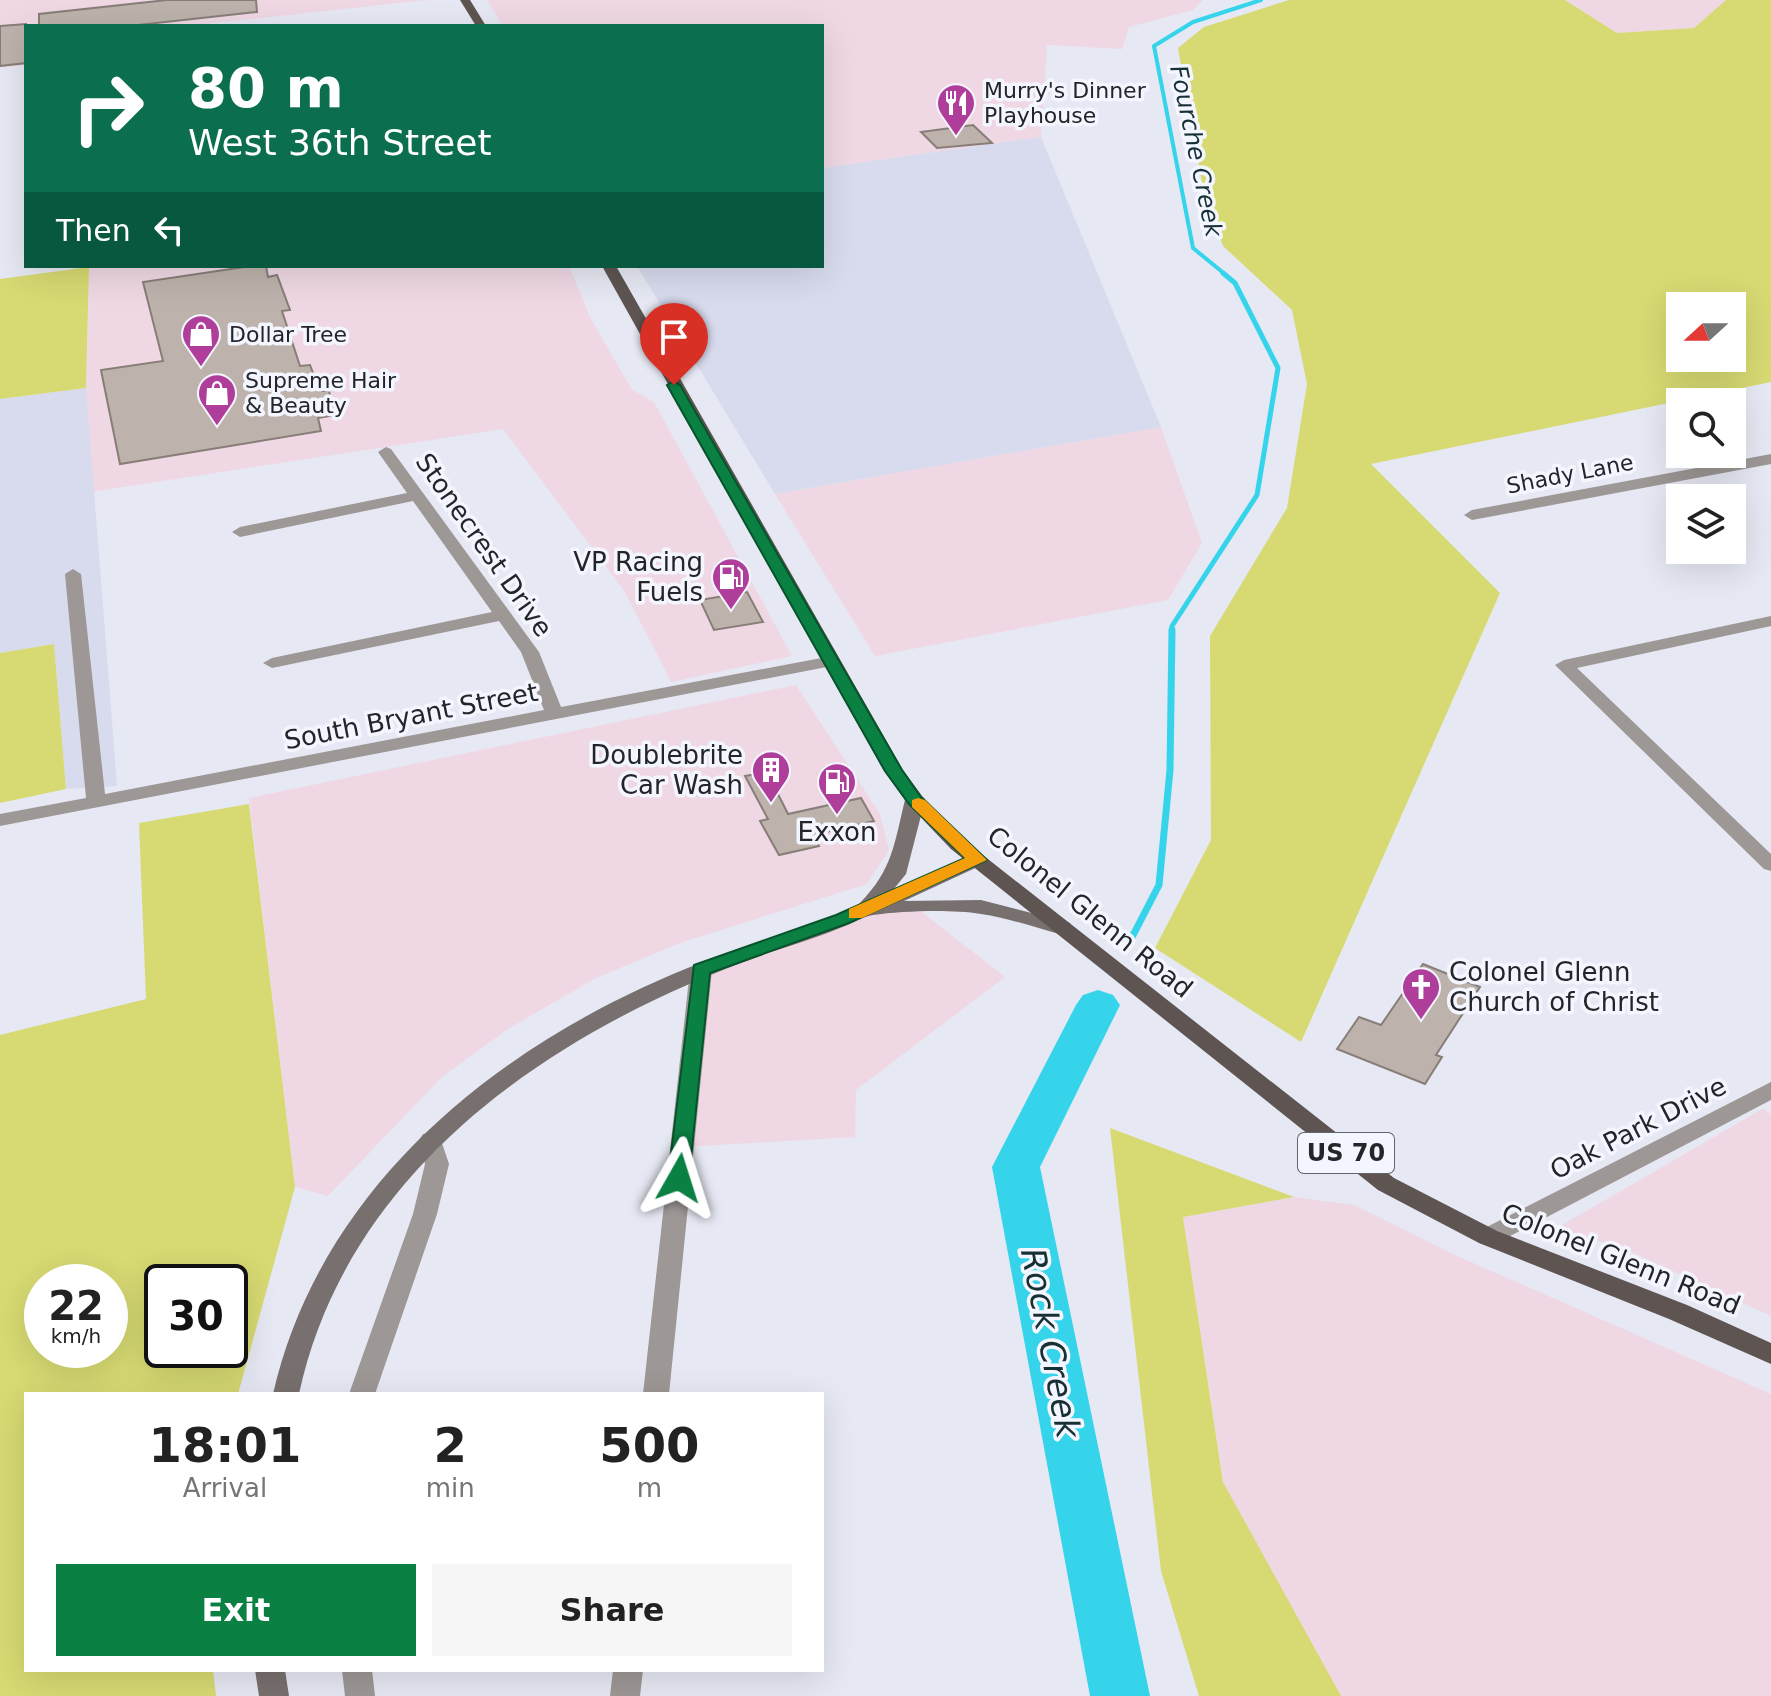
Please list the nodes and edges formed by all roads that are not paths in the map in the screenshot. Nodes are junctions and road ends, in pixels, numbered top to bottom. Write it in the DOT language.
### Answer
graph roads {
  1 [pos="465,0"];
  2 [pos="480,24"];
  3 [pos="610,268"];
  4 [pos="386,452"];
  5 [pos="1771,459"];
  6 [pos="416,496"];
  7 [pos="1472,515"];
  8 [pos="240,532"];
  9 [pos="73,574"];
  10 [pos="501,615"];
  11 [pos="1771,621"];
  12 [pos="832,661"];
  13 [pos="272,663"];
  14 [pos="555,715"];
  15 [pos="915,800"];
  16 [pos="96,801"];
  17 [pos="0,820"];
  18 [pos="977,860"];
  19 [pos="1771,865"];
  20 [pos="863,911"];
  21 [pos="1063,928"];
  22 [pos="701,970"];
  23 [pos="1771,1090"];
  24 [pos="431,1140"];
  25 [pos="1488,1237"];
  26 [pos="1771,1354"];
  27 [pos="287,1392"];
  28 [pos="363,1392"];
  29 [pos="656,1392"];
  30 [pos="270,1672"];
  31 [pos="357,1672"];
  32 [pos="628,1672"];
  33 [pos="274,1696"];
  34 [pos="360,1696"];
  35 [pos="625,1696"];
  1 -- 2 [label="main road"];
  3 -- 12 [label="main road, Colonel Glenn Road / US 70"];
  4 -- 6 [label="street, Stonecrest Drive"];
  5 -- 7 [label="street, Shady Lane"];
  6 -- 8 [label="street"];
  6 -- 10 [label="street, Stonecrest Drive"];
  9 -- 16 [label="street"];
  10 -- 13 [label="street"];
  10 -- 14 [label="street, Stonecrest Drive"];
  11 -- 19 [label="street"];
  12 -- 14 [label="street, South Bryant Street"];
  12 -- 15 [label="main road, Colonel Glenn Road / US 70"];
  14 -- 16 [label="street, South Bryant Street"];
  15 -- 18 [label="main road, Colonel Glenn Road / US 70"];
  15 -- 20 [label="street"];
  16 -- 17 [label="street, South Bryant Street"];
  18 -- 20 [label="street"];
  18 -- 21 [label="main road, Colonel Glenn Road / US 70"];
  20 -- 21 [label="street"];
  20 -- 22 [label="street"];
  21 -- 25 [label="main road, Colonel Glenn Road / US 70"];
  22 -- 24 [label="street"];
  22 -- 29 [label="street"];
  23 -- 25 [label="street, Oak Park Drive"];
  24 -- 27 [label="street"];
  24 -- 28 [label="street"];
  25 -- 26 [label="main road, Colonel Glenn Road / US 70"];
  30 -- 33 [label="street"];
  31 -- 34 [label="street"];
  32 -- 35 [label="street"];
}
